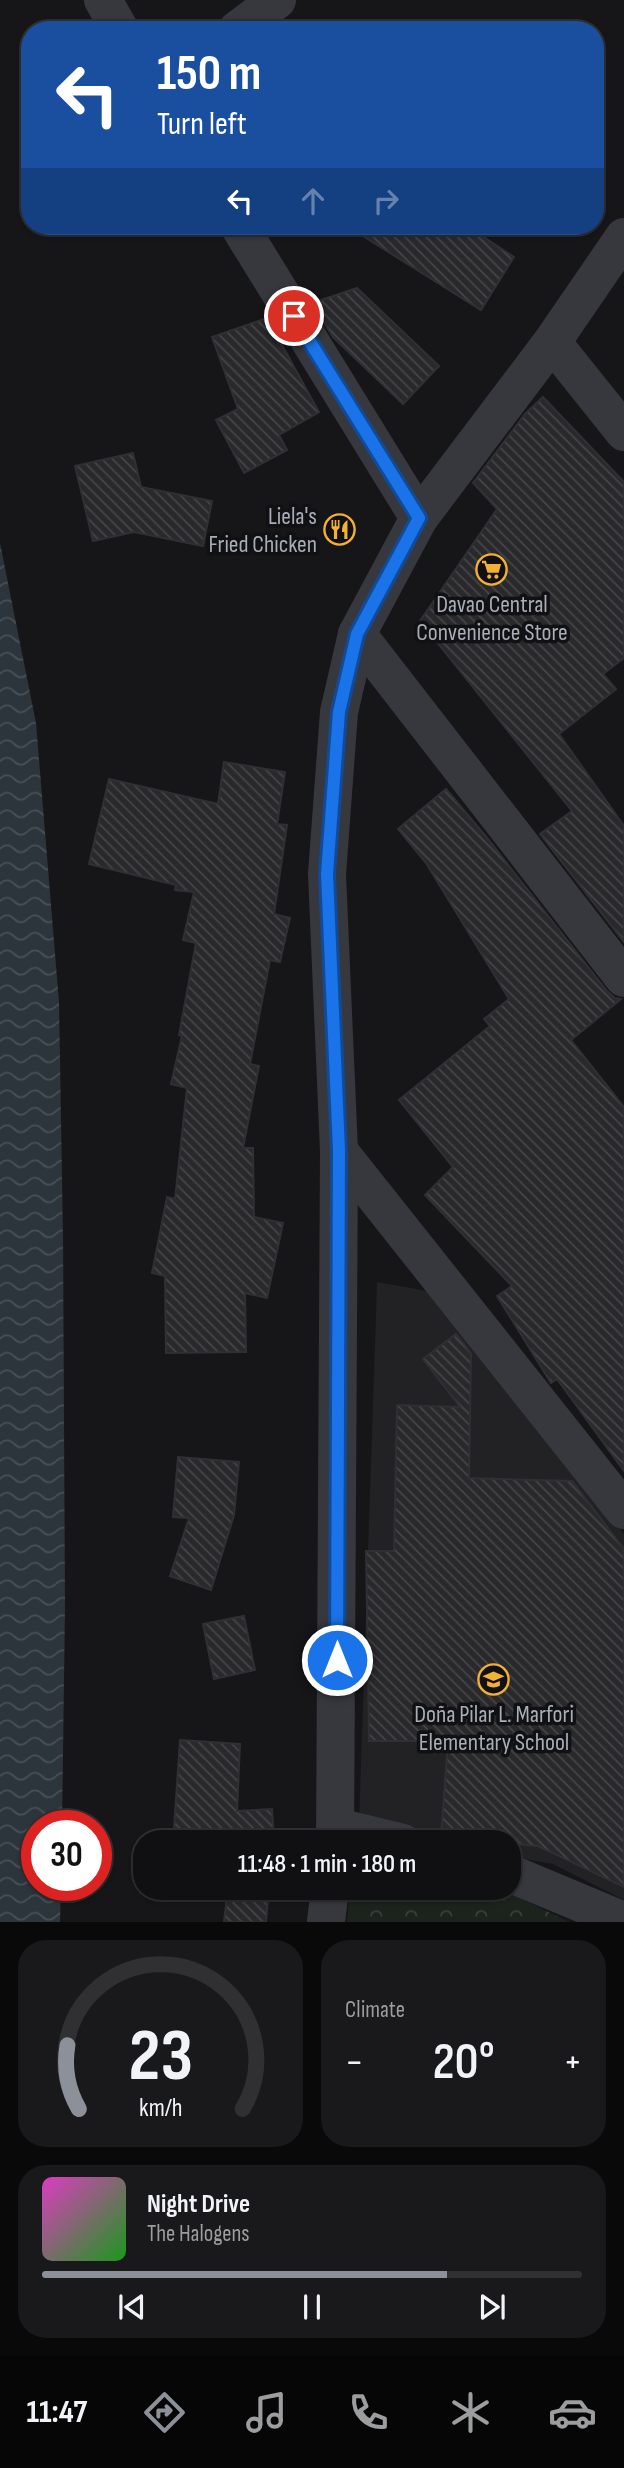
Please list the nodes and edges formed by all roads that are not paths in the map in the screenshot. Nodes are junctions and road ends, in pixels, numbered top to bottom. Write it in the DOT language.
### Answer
graph roads {
  1 [pos="103,0"];
  2 [pos="277,0"];
  3 [pos="115,21"];
  4 [pos="249,21"];
  5 [pos="245,235"];
  6 [pos="624,237"];
  7 [pos="552,342"];
  8 [pos="624,432"];
  9 [pos="419,518"];
  10 [pos="357,634"];
  11 [pos="624,978"];
  12 [pos="339,1151"];
  13 [pos="624,1510"];
  14 [pos="336,1830"];
  15 [pos="521,1878"];
  16 [pos="329,1900"];
  17 [pos="326,1922"];
  18 [pos="624,1922"];
  1 -- 3 [label="street"];
  2 -- 4 [label="street"];
  5 -- 9 [label="street"];
  6 -- 7 [label="street"];
  7 -- 8 [label="street"];
  7 -- 9 [label="street"];
  9 -- 10 [label="street"];
  10 -- 11 [label="street"];
  10 -- 12 [label="street"];
  12 -- 13 [label="street"];
  12 -- 14 [label="street"];
  15 -- 18 [label="street"];
  16 -- 17 [label="street"];
}
